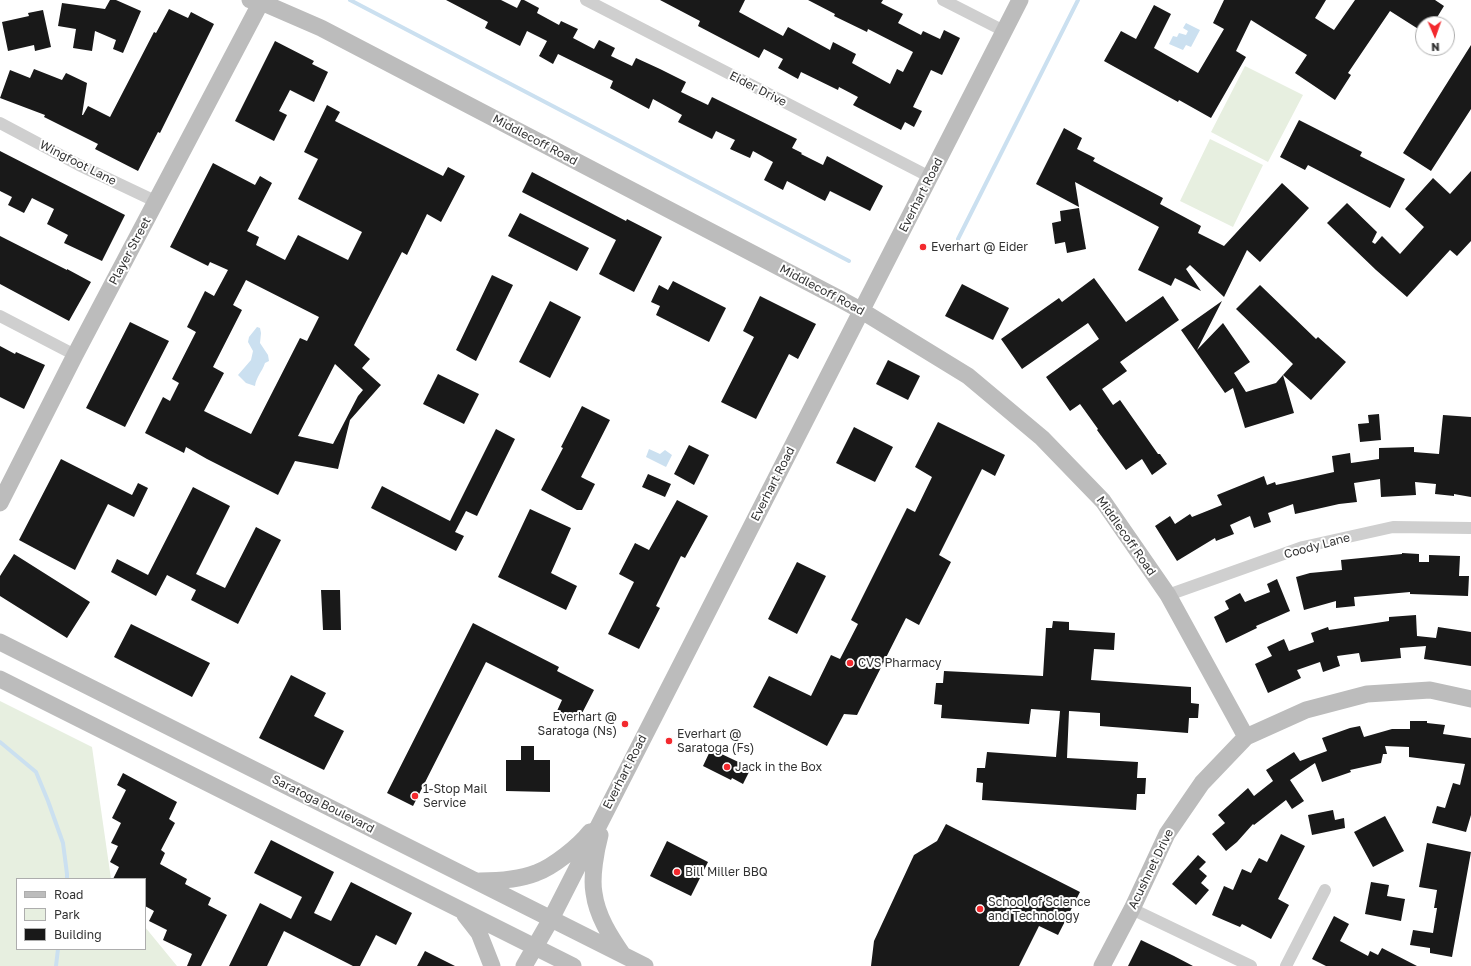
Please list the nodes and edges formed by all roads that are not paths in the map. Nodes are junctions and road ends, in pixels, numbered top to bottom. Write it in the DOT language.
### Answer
graph roads {
  1 [pos="586,0"];
  2 [pos="943,0"];
  3 [pos="1020,0"];
  4 [pos="258,1"];
  5 [pos="1004,31"];
  6 [pos="0,123"];
  7 [pos="930,177"];
  8 [pos="156,202"];
  9 [pos="862,311"];
  10 [pos="0,316"];
  11 [pos="75,354"];
  12 [pos="0,503"];
  13 [pos="1471,528"];
  14 [pos="1168,596"];
  15 [pos="0,642"];
  16 [pos="0,679"];
  17 [pos="1471,698"];
  18 [pos="1246,737"];
  19 [pos="605,812"];
  20 [pos="478,881"];
  21 [pos="1325,890"];
  22 [pos="1132,908"];
  23 [pos="461,910"];
  24 [pos="551,919"];
  25 [pos="534,947"];
  26 [pos="623,955"];
  27 [pos="492,966"];
  28 [pos="524,966"];
  29 [pos="573,966"];
  30 [pos="645,966"];
  31 [pos="1102,966"];
  32 [pos="1251,966"];
  33 [pos="1286,966"];
  1 -- 7 [label="street, Eider Drive"];
  2 -- 5 [label="street"];
  3 -- 5 [label="main road, Everhart Road"];
  4 -- 8 [label="main road, Player Street"];
  4 -- 9 [label="main road, Middlecoff Road"];
  5 -- 7 [label="main road, Everhart Road"];
  6 -- 8 [label="street, Wingfoot Lane"];
  7 -- 9 [label="main road, Everhart Road"];
  8 -- 11 [label="main road, Player Street"];
  9 -- 14 [label="main road, Middlecoff Road"];
  9 -- 19 [label="main road, Everhart Road"];
  10 -- 11 [label="street"];
  11 -- 12 [label="main road, Player Street"];
  13 -- 14 [label="street, Coody Lane"];
  14 -- 18 [label="main road, Middlecoff Road"];
  15 -- 20 [label="main road, Saratoga Boulevard"];
  16 -- 23 [label="main road"];
  17 -- 18 [label="main road, Acushnet Drive"];
  18 -- 22 [label="main road, Acushnet Drive"];
  19 -- 20 [label="main road"];
  19 -- 24 [label="main road, Everhart Road"];
  19 -- 26 [label="main road"];
  20 -- 24 [label="main road, Saratoga Boulevard"];
  21 -- 33 [label="street"];
  22 -- 31 [label="main road, Acushnet Drive"];
  22 -- 32 [label="street"];
  23 -- 25 [label="main road"];
  23 -- 27 [label="main road"];
  24 -- 25 [label="main road, Everhart Road"];
  24 -- 26 [label="main road, Saratoga Boulevard"];
  25 -- 28 [label="main road, Everhart Road"];
  25 -- 29 [label="main road"];
  26 -- 30 [label="main road, Saratoga Boulevard"];
}
